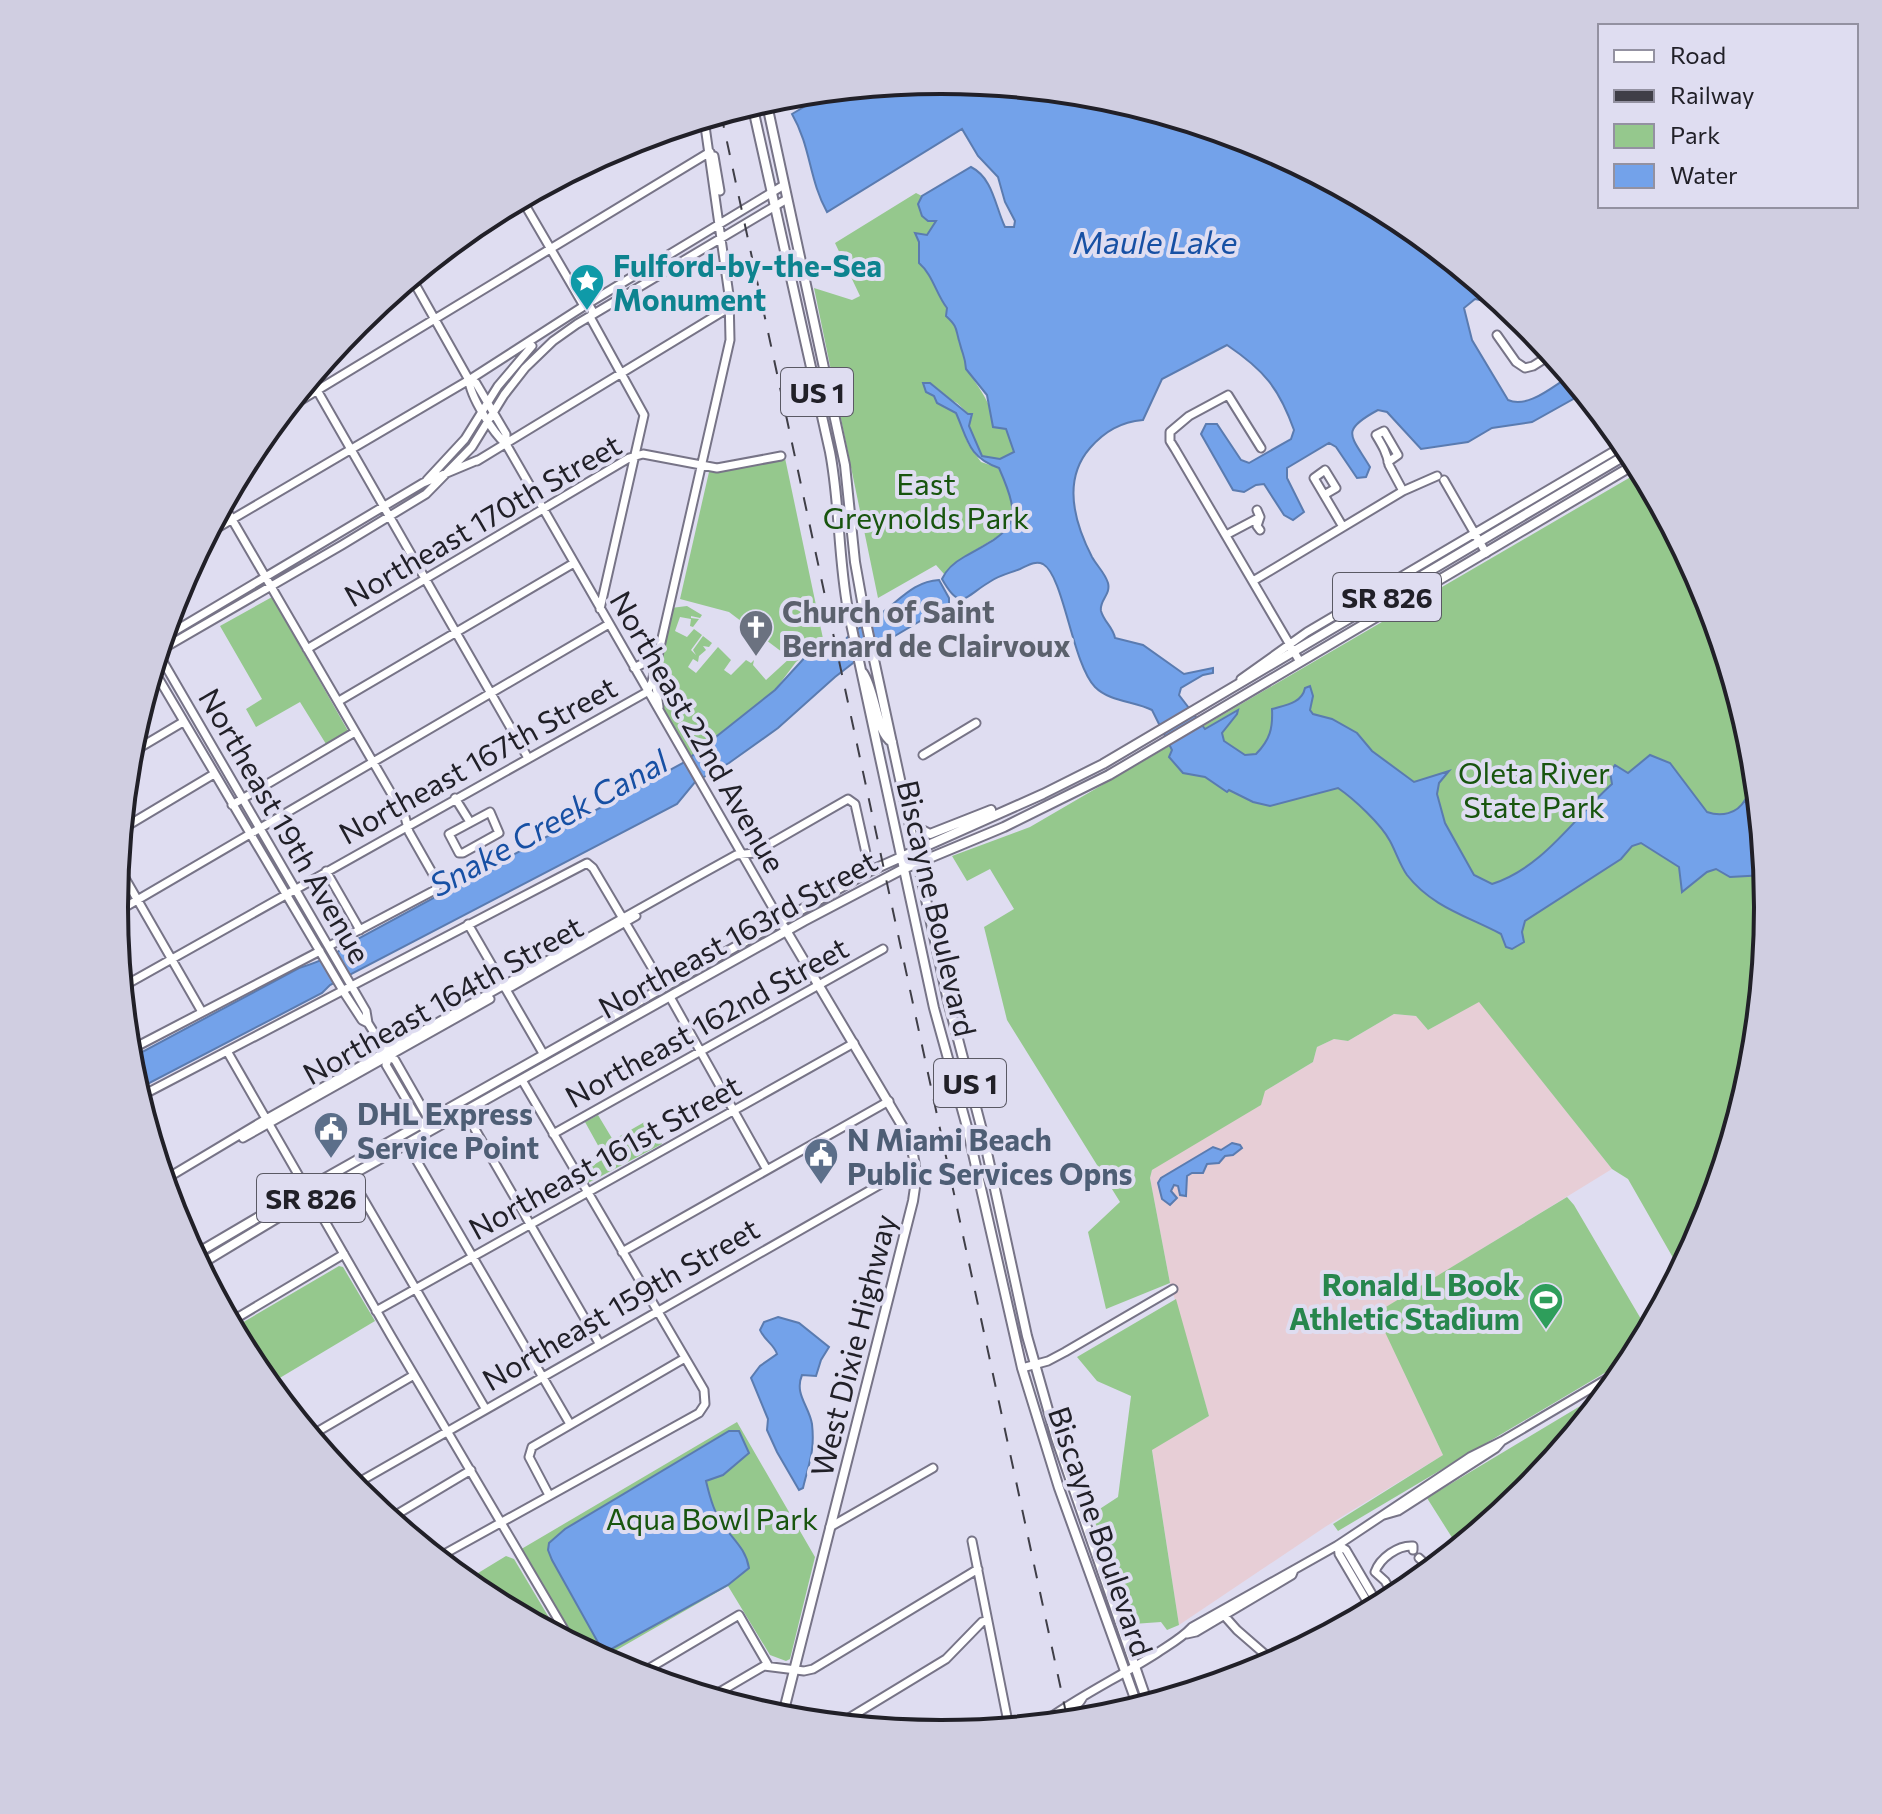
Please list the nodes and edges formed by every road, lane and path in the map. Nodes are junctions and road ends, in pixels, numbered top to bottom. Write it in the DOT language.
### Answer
graph roads {
  1 [pos="769,113"];
  2 [pos="755,116"];
  3 [pos="706,129"];
  4 [pos="710,152"];
  5 [pos="687,165"];
  6 [pos="713,176"];
  7 [pos="784,185"];
  8 [pos="773,191"];
  9 [pos="787,199"];
  10 [pos="776,205"];
  11 [pos="527,208"];
  12 [pos="719,223"];
  13 [pos="721,238"];
  14 [pos="694,239"];
  15 [pos="683,246"];
  16 [pos="551,248"];
  17 [pos="701,250"];
  18 [pos="688,258"];
  19 [pos="725,262"];
  20 [pos="417,286"];
  21 [pos="584,306"];
  22 [pos="730,307"];
  23 [pos="590,317"];
  24 [pos="435,318"];
  25 [pos="545,333"];
  26 [pos="1497,335"];
  27 [pos="1542,360"];
  28 [pos="621,372"];
  29 [pos="470,384"];
  30 [pos="317,390"];
  31 [pos="311,393"];
  32 [pos="487,403"];
  33 [pos="483,411"];
  34 [pos="492,418"];
  35 [pos="1376,435"];
  36 [pos="465,439"];
  37 [pos="506,444"];
  38 [pos="471,448"];
  39 [pos="1261,448"];
  40 [pos="351,450"];
  41 [pos="1614,451"];
  42 [pos="637,455"];
  43 [pos="781,456"];
  44 [pos="1619,459"];
  45 [pos="478,460"];
  46 [pos="700,465"];
  47 [pos="1626,470"];
  48 [pos="451,471"];
  49 [pos="423,483"];
  50 [pos="434,487"];
  51 [pos="1403,491"];
  52 [pos="1324,495"];
  53 [pos="384,507"];
  54 [pos="543,510"];
  55 [pos="229,514"];
  56 [pos="390,517"];
  57 [pos="232,519"];
  58 [pos="224,524"];
  59 [pos="1343,527"];
  60 [pos="1260,530"];
  61 [pos="1226,535"];
  62 [pos="1477,537"];
  63 [pos="1486,553"];
  64 [pos="574,563"];
  65 [pos="266,577"];
  66 [pos="425,579"];
  67 [pos="1253,581"];
  68 [pos="271,585"];
  69 [pos="600,609"];
  70 [pos="609,624"];
  71 [pos="177,630"];
  72 [pos="456,632"];
  73 [pos="172,644"];
  74 [pos="1292,648"];
  75 [pos="307,649"];
  76 [pos="655,661"];
  77 [pos="1300,662"];
  78 [pos="165,665"];
  79 [pos="859,666"];
  80 [pos="634,668"];
  81 [pos="168,670"];
  82 [pos="164,671"];
  83 [pos="160,682"];
  84 [pos="491,692"];
  85 [pos="647,692"];
  86 [pos="339,701"];
  87 [pos="183,722"];
  88 [pos="976,723"];
  89 [pos="666,724"];
  90 [pos="355,732"];
  91 [pos="208,738"];
  92 [pos="892,742"];
  93 [pos="145,745"];
  94 [pos="197,745"];
  95 [pos="923,755"];
  96 [pos="528,758"];
  97 [pos="373,762"];
  98 [pos="1103,764"];
  99 [pos="214,774"];
  100 [pos="1109,775"];
  101 [pos="243,798"];
  102 [pos="455,798"];
  103 [pos="1025,801"];
  104 [pos="232,805"];
  105 [pos="908,814"];
  106 [pos="133,822"];
  107 [pos="470,822"];
  108 [pos="406,825"];
  109 [pos="261,828"];
  110 [pos="250,834"];
  111 [pos="915,849"];
  112 [pos="742,855"];
  113 [pos="900,855"];
  114 [pos="918,862"];
  115 [pos="903,869"];
  116 [pos="326,871"];
  117 [pos="870,871"];
  118 [pos="129,884"];
  119 [pos="296,887"];
  120 [pos="285,894"];
  121 [pos="138,900"];
  122 [pos="128,906"];
  123 [pos="625,920"];
  124 [pos="781,922"];
  125 [pos="468,924"];
  126 [pos="360,930"];
  127 [pos="787,931"];
  128 [pos="883,949"];
  129 [pos="331,950"];
  130 [pos="322,955"];
  131 [pos="172,958"];
  132 [pos="678,980"];
  133 [pos="132,981"];
  134 [pos="820,984"];
  135 [pos="352,985"];
  136 [pos="506,988"];
  137 [pos="664,988"];
  138 [pos="343,990"];
  139 [pos="670,997"];
  140 [pos="652,1007"];
  141 [pos="934,1008"];
  142 [pos="202,1012"];
  143 [pos="368,1023"];
  144 [pos="955,1029"];
  145 [pos="854,1043"];
  146 [pos="140,1044"];
  147 [pos="227,1051"];
  148 [pos="701,1051"];
  149 [pos="387,1054"];
  150 [pos="544,1055"];
  151 [pos="535,1072"];
  152 [pos="522,1080"];
  153 [pos="150,1091"];
  154 [pos="475,1094"];
  155 [pos="889,1101"];
  156 [pos="734,1111"];
  157 [pos="465,1112"];
  158 [pos="267,1121"];
  159 [pos="425,1122"];
  160 [pos="434,1129"];
  161 [pos="425,1134"];
  162 [pos="553,1134"];
  163 [pos="407,1144"];
  164 [pos="916,1169"];
  165 [pos="767,1170"];
  166 [pos="350,1176"];
  167 [pos="175,1177"];
  168 [pos="587,1192"];
  169 [pos="310,1193"];
  170 [pos="999,1208"];
  171 [pos="985,1211"];
  172 [pos="248,1223"];
  173 [pos="530,1225"];
  174 [pos="231,1245"];
  175 [pos="204,1250"];
  176 [pos="622,1252"];
  177 [pos="344,1254"];
  178 [pos="207,1256"];
  179 [pos="473,1257"];
  180 [pos="1014,1278"];
  181 [pos="1001,1281"];
  182 [pos="416,1289"];
  183 [pos="1173,1289"];
  184 [pos="657,1310"];
  185 [pos="376,1311"];
  186 [pos="239,1317"];
  187 [pos="599,1343"];
  188 [pos="685,1358"];
  189 [pos="1035,1365"];
  190 [pos="1022,1368"];
  191 [pos="414,1375"];
  192 [pos="542,1375"];
  193 [pos="1599,1384"];
  194 [pos="485,1408"];
  195 [pos="570,1424"];
  196 [pos="320,1430"];
  197 [pos="447,1430"];
  198 [pos="933,1468"];
  199 [pos="471,1470"];
  200 [pos="363,1479"];
  201 [pos="1060,1490"];
  202 [pos="549,1495"];
  203 [pos="1081,1508"];
  204 [pos="399,1513"];
  205 [pos="500,1521"];
  206 [pos="830,1527"];
  207 [pos="972,1541"];
  208 [pos="1338,1545"];
  209 [pos="1413,1550"];
  210 [pos="447,1552"];
  211 [pos="1419,1558"];
  212 [pos="1423,1562"];
  213 [pos="978,1569"];
  214 [pos="1388,1586"];
  215 [pos="1373,1595"];
  216 [pos="1366,1600"];
  217 [pos="1222,1613"];
  218 [pos="986,1621"];
  219 [pos="562,1626"];
  220 [pos="1264,1653"];
  221 [pos="768,1665"];
  222 [pos="652,1666"];
  223 [pos="1136,1667"];
  224 [pos="794,1669"];
  225 [pos="1126,1672"];
  226 [pos="724,1690"];
  227 [pos="1145,1694"];
  228 [pos="1134,1696"];
  229 [pos="785,1705"];
  230 [pos="1075,1708"];
  231 [pos="854,1715"];
  232 [pos="1007,1717"];
  1 -- 7 [label="main road, Biscayne Boulevard / US 1"];
  2 -- 8 [label="main road, Biscayne Boulevard / US 1"];
  3 -- 4 [label="street"];
  4 -- 5 [label="street"];
  4 -- 6 [label="street"];
  4 -- 12 [label="street"];
  5 -- 6 [label="street"];
  5 -- 16 [label="street"];
  6 -- 12 [label="street"];
  7 -- 8 [label="street"];
  7 -- 9 [label="main road, Biscayne Boulevard / US 1"];
  8 -- 10 [label="main road, Biscayne Boulevard / US 1"];
  8 -- 12 [label="street"];
  9 -- 10 [label="street"];
  9 -- 92 [label="main road, Biscayne Boulevard / US 1"];
  10 -- 13 [label="street"];
  10 -- 79 [label="main road, Biscayne Boulevard / US 1"];
  11 -- 16 [label="street"];
  12 -- 13 [label="street"];
  12 -- 14 [label="street"];
  13 -- 17 [label="street"];
  13 -- 19 [label="street"];
  14 -- 15 [label="street"];
  14 -- 17 [label="street"];
  15 -- 18 [label="street"];
  15 -- 21 [label="street"];
  16 -- 21 [label="street"];
  16 -- 24 [label="street"];
  17 -- 18 [label="street"];
  17 -- 19 [label="street"];
  18 -- 23 [label="street"];
  19 -- 22 [label="street"];
  20 -- 24 [label="street, Northeast 22nd Avenue"];
  21 -- 23 [label="street"];
  21 -- 25 [label="street"];
  22 -- 28 [label="street"];
  22 -- 46 [label="street"];
  23 -- 28 [label="street"];
  23 -- 34 [label="street"];
  24 -- 29 [label="street, Northeast 22nd Avenue"];
  24 -- 30 [label="street"];
  25 -- 29 [label="street"];
  25 -- 32 [label="street"];
  26 -- 27 [label="street"];
  28 -- 37 [label="street"];
  28 -- 42 [label="street"];
  29 -- 32 [label="street, Northeast 22nd Avenue"];
  29 -- 33 [label="street, Northeast 22nd Avenue"];
  29 -- 40 [label="street"];
  30 -- 31 [label="street"];
  30 -- 40 [label="street"];
  32 -- 33 [label="street"];
  32 -- 34 [label="street, Northeast 22nd Avenue"];
  33 -- 34 [label="street, Northeast 22nd Avenue"];
  33 -- 36 [label="street"];
  34 -- 37 [label="street, Northeast 22nd Avenue"];
  34 -- 38 [label="street"];
  35 -- 51 [label="street"];
  36 -- 38 [label="street"];
  36 -- 49 [label="street"];
  37 -- 45 [label="street"];
  37 -- 54 [label="street, Northeast 22nd Avenue"];
  38 -- 48 [label="street"];
  39 -- 61 [label="street"];
  40 -- 53 [label="street"];
  40 -- 57 [label="street"];
  41 -- 62 [label="street, Northeast 163rd Street"];
  42 -- 46 [label="street, Northeast 170th Street"];
  42 -- 54 [label="street, Northeast 170th Street"];
  42 -- 69 [label="street"];
  43 -- 46 [label="street, Northeast 170th Street"];
  44 -- 62 [label="main road, Northeast 163rd Street / SR 826"];
  45 -- 48 [label="street"];
  45 -- 50 [label="street"];
  46 -- 76 [label="street"];
  47 -- 63 [label="main road, Northeast 163rd Street / SR 826"];
  48 -- 49 [label="street"];
  48 -- 50 [label="street"];
  49 -- 53 [label="street"];
  50 -- 56 [label="street"];
  51 -- 59 [label="street"];
  51 -- 62 [label="street"];
  52 -- 52 [label="street"];
  52 -- 59 [label="street"];
  53 -- 56 [label="street"];
  53 -- 65 [label="street"];
  54 -- 64 [label="street, Northeast 22nd Avenue"];
  54 -- 66 [label="street, Northeast 170th Street"];
  55 -- 57 [label="street"];
  56 -- 66 [label="street"];
  56 -- 68 [label="street"];
  57 -- 58 [label="street"];
  57 -- 65 [label="street"];
  59 -- 67 [label="street"];
  60 -- 61 [label="street"];
  61 -- 67 [label="street"];
  62 -- 63 [label="street"];
  62 -- 74 [label="main road, Northeast 163rd Street / SR 826"];
  63 -- 77 [label="main road, Northeast 163rd Street / SR 826"];
  64 -- 69 [label="street, Northeast 22nd Avenue"];
  64 -- 72 [label="street"];
  65 -- 68 [label="street"];
  65 -- 71 [label="street"];
  66 -- 72 [label="street"];
  66 -- 75 [label="street, Northeast 170th Street"];
  67 -- 74 [label="street"];
  68 -- 73 [label="street"];
  68 -- 75 [label="street"];
  69 -- 70 [label="street, Northeast 22nd Avenue"];
  70 -- 80 [label="street, Northeast 22nd Avenue"];
  70 -- 84 [label="street"];
  72 -- 84 [label="street"];
  72 -- 86 [label="street"];
  74 -- 77 [label="street"];
  74 -- 98 [label="main road, Northeast 163rd Street / SR 826"];
  75 -- 86 [label="street"];
  76 -- 80 [label="street"];
  76 -- 85 [label="street"];
  76 -- 89 [label="street"];
  77 -- 100 [label="main road, Northeast 163rd Street / SR 826"];
  78 -- 81 [label="street, Northeast 19th Avenue"];
  79 -- 92 [label="main road"];
  79 -- 113 [label="main road, Biscayne Boulevard / US 1"];
  80 -- 85 [label="street, Northeast 22nd Avenue"];
  81 -- 82 [label="street"];
  81 -- 91 [label="street, Northeast 19th Avenue"];
  83 -- 87 [label="street, Northeast 19th Avenue"];
  84 -- 96 [label="street"];
  84 -- 97 [label="street"];
  85 -- 89 [label="street, Northeast 22nd Avenue"];
  85 -- 96 [label="street, Northeast 167th Street"];
  86 -- 90 [label="street"];
  87 -- 93 [label="street"];
  87 -- 94 [label="street, Northeast 19th Avenue"];
  88 -- 95 [label="street"];
  89 -- 112 [label="street, Northeast 22nd Avenue"];
  90 -- 97 [label="street"];
  90 -- 101 [label="street"];
  91 -- 94 [label="street"];
  91 -- 101 [label="street, Northeast 19th Avenue"];
  92 -- 105 [label="main road, Biscayne Boulevard / US 1"];
  94 -- 99 [label="street, Northeast 19th Avenue"];
  96 -- 102 [label="street, Northeast 167th Street"];
  97 -- 108 [label="street"];
  97 -- 109 [label="street"];
  98 -- 100 [label="main road"];
  98 -- 103 [label="main road, Northeast 163rd Street / SR 826"];
  99 -- 104 [label="street, Northeast 19th Avenue"];
  99 -- 106 [label="street"];
  100 -- 114 [label="main road, Northeast 163rd Street / SR 826"];
  101 -- 104 [label="street"];
  101 -- 109 [label="street, Northeast 19th Avenue"];
  102 -- 107 [label="street"];
  102 -- 108 [label="street, Northeast 167th Street"];
  103 -- 105 [label="main road"];
  103 -- 111 [label="main road, Northeast 163rd Street / SR 826"];
  104 -- 110 [label="street, Northeast 19th Avenue"];
  105 -- 111 [label="main road, Biscayne Boulevard / US 1"];
  107 -- 107 [label="street"];
  108 -- 116 [label="street, Northeast 167th Street"];
  108 -- 126 [label="street"];
  109 -- 110 [label="street"];
  109 -- 119 [label="street, Northeast 19th Avenue"];
  110 -- 120 [label="street, Northeast 19th Avenue"];
  110 -- 121 [label="street"];
  111 -- 113 [label="main road, Northeast 163rd Street / SR 826"];
  111 -- 114 [label="main road, Biscayne Boulevard / US 1"];
  112 -- 117 [label="street, Northeast 164th Street"];
  112 -- 123 [label="street, Northeast 164th Street"];
  112 -- 124 [label="street, Northeast 22nd Avenue"];
  113 -- 115 [label="main road, Biscayne Boulevard / US 1"];
  113 -- 117 [label="main road, Northeast 163rd Street / SR 826"];
  114 -- 115 [label="main road, Northeast 163rd Street / SR 826"];
  114 -- 144 [label="main road, Biscayne Boulevard / US 1"];
  115 -- 127 [label="main road, Northeast 163rd Street / SR 826"];
  115 -- 141 [label="main road, Biscayne Boulevard / US 1"];
  116 -- 119 [label="street, Northeast 167th Street"];
  116 -- 126 [label="street"];
  117 -- 124 [label="main road, Northeast 163rd Street / SR 826"];
  118 -- 121 [label="street"];
  119 -- 120 [label="street, Northeast 167th Street"];
  119 -- 129 [label="street, Northeast 19th Avenue"];
  120 -- 130 [label="street, Northeast 19th Avenue"];
  120 -- 131 [label="street, Northeast 167th Street"];
  121 -- 122 [label="street"];
  121 -- 131 [label="street"];
  123 -- 125 [label="street"];
  123 -- 136 [label="street, Northeast 164th Street"];
  123 -- 137 [label="street"];
  124 -- 127 [label="main road, Northeast 22nd Avenue"];
  124 -- 132 [label="main road, Northeast 163rd Street / SR 826"];
  125 -- 135 [label="street"];
  125 -- 136 [label="street"];
  126 -- 129 [label="street"];
  127 -- 134 [label="main road, Northeast 22nd Avenue"];
  127 -- 139 [label="main road, Northeast 163rd Street / SR 826"];
  128 -- 134 [label="street, Northeast 162nd Street"];
  129 -- 135 [label="street, Northeast 19th Avenue"];
  130 -- 138 [label="street, Northeast 19th Avenue"];
  130 -- 142 [label="street"];
  131 -- 133 [label="street, Northeast 167th Street"];
  131 -- 142 [label="street"];
  132 -- 137 [label="main road, Northeast 163rd Street / SR 826"];
  132 -- 139 [label="main road"];
  134 -- 145 [label="main road, Northeast 22nd Avenue"];
  134 -- 148 [label="street, Northeast 162nd Street"];
  135 -- 138 [label="street"];
  135 -- 143 [label="street, Northeast 19th Avenue"];
  136 -- 149 [label="street, Northeast 164th Street"];
  136 -- 150 [label="street"];
  137 -- 140 [label="main road"];
  137 -- 150 [label="main road, Northeast 163rd Street / SR 826"];
  138 -- 143 [label="street, Northeast 19th Avenue"];
  138 -- 147 [label="street"];
  139 -- 140 [label="main road, Northeast 163rd Street / SR 826"];
  139 -- 148 [label="street"];
  140 -- 151 [label="main road, Northeast 163rd Street / SR 826"];
  141 -- 144 [label="main road"];
  141 -- 171 [label="main road, Biscayne Boulevard / US 1"];
  142 -- 146 [label="street"];
  143 -- 149 [label="street, Northeast 19th Avenue"];
  144 -- 170 [label="main road, Biscayne Boulevard / US 1"];
  145 -- 155 [label="main road, Northeast 22nd Avenue"];
  145 -- 156 [label="street, Northeast 161st Street"];
  147 -- 153 [label="street"];
  147 -- 158 [label="street"];
  148 -- 156 [label="street"];
  148 -- 162 [label="street, Northeast 162nd Street"];
  149 -- 158 [label="street, Northeast 164th Street"];
  149 -- 159 [label="street, Northeast 19th Avenue"];
  150 -- 151 [label="main road"];
  150 -- 154 [label="main road, Northeast 163rd Street / SR 826"];
  151 -- 152 [label="main road, Northeast 163rd Street / SR 826"];
  152 -- 157 [label="main road, Northeast 163rd Street / SR 826"];
  152 -- 162 [label="street"];
  154 -- 157 [label="main road"];
  154 -- 159 [label="main road, Northeast 163rd Street / SR 826"];
  155 -- 164 [label="main road, Northeast 22nd Avenue"];
  155 -- 165 [label="street"];
  156 -- 165 [label="street"];
  156 -- 168 [label="street, Northeast 161st Street"];
  157 -- 160 [label="main road, Northeast 163rd Street / SR 826"];
  157 -- 173 [label="street"];
  158 -- 167 [label="street, Northeast 164th Street"];
  158 -- 169 [label="street"];
  159 -- 160 [label="street, Northeast 19th Avenue"];
  159 -- 161 [label="street, Northeast 19th Avenue"];
  159 -- 169 [label="main road, Northeast 163rd Street / SR 826"];
  160 -- 161 [label="main road, Northeast 163rd Street / SR 826"];
  161 -- 163 [label="main road, Northeast 163rd Street / SR 826"];
  162 -- 168 [label="street"];
  163 -- 166 [label="main road, Northeast 163rd Street / SR 826"];
  163 -- 179 [label="street"];
  164 -- 184 [label="street, Northeast 159th Street"];
  164 -- 206 [label="main road, West Dixie Highway"];
  165 -- 176 [label="street"];
  166 -- 169 [label="main road, Northeast 163rd Street / SR 826"];
  166 -- 182 [label="street"];
  168 -- 173 [label="street, Northeast 161st Street"];
  168 -- 176 [label="street"];
  169 -- 172 [label="main road, Northeast 163rd Street / SR 826"];
  169 -- 174 [label="main road, Northeast 163rd Street / SR 826"];
  169 -- 177 [label="street"];
  170 -- 171 [label="street"];
  170 -- 180 [label="main road, Biscayne Boulevard / US 1"];
  171 -- 181 [label="main road, Biscayne Boulevard / US 1"];
  172 -- 174 [label="main road"];
  172 -- 175 [label="main road, Northeast 163rd Street / SR 826"];
  173 -- 179 [label="street, Northeast 161st Street"];
  173 -- 187 [label="street"];
  174 -- 178 [label="main road, Northeast 163rd Street / SR 826"];
  176 -- 184 [label="street"];
  177 -- 185 [label="street"];
  177 -- 186 [label="street"];
  179 -- 182 [label="street, Northeast 161st Street"];
  179 -- 192 [label="street"];
  180 -- 181 [label="main road"];
  180 -- 189 [label="main road, Biscayne Boulevard / US 1"];
  181 -- 190 [label="main road, Biscayne Boulevard / US 1"];
  182 -- 185 [label="street, Northeast 161st Street"];
  182 -- 194 [label="street"];
  183 -- 189 [label="street"];
  184 -- 187 [label="street, Northeast 159th Street"];
  184 -- 188 [label="street"];
  185 -- 191 [label="street"];
  187 -- 192 [label="street, Northeast 159th Street"];
  188 -- 195 [label="street"];
  188 -- 202 [label="street"];
  189 -- 190 [label="street"];
  189 -- 203 [label="main road, Biscayne Boulevard / US 1"];
  190 -- 201 [label="main road, Biscayne Boulevard / US 1"];
  191 -- 196 [label="street"];
  191 -- 197 [label="street"];
  192 -- 194 [label="street, Northeast 159th Street"];
  192 -- 195 [label="street"];
  193 -- 208 [label="street"];
  194 -- 197 [label="street, Northeast 159th Street"];
  195 -- 202 [label="street"];
  197 -- 199 [label="street"];
  197 -- 200 [label="street, Northeast 159th Street"];
  198 -- 206 [label="street"];
  199 -- 204 [label="street"];
  199 -- 205 [label="street"];
  201 -- 203 [label="main road"];
  201 -- 225 [label="main road, Biscayne Boulevard / US 1"];
  202 -- 205 [label="street"];
  203 -- 223 [label="main road, Biscayne Boulevard / US 1"];
  205 -- 210 [label="street"];
  205 -- 219 [label="street"];
  206 -- 224 [label="main road, West Dixie Highway"];
  207 -- 213 [label="street"];
  208 -- 215 [label="street"];
  208 -- 216 [label="street"];
  208 -- 217 [label="street"];
  209 -- 214 [label="street"];
  211 -- 212 [label="street"];
  213 -- 218 [label="street"];
  213 -- 224 [label="street"];
  217 -- 220 [label="street"];
  217 -- 223 [label="street"];
  218 -- 231 [label="street"];
  218 -- 232 [label="street"];
  221 -- 222 [label="street"];
  221 -- 224 [label="street"];
  221 -- 226 [label="street"];
  223 -- 225 [label="street"];
  223 -- 227 [label="main road, Biscayne Boulevard / US 1"];
  224 -- 229 [label="main road, West Dixie Highway"];
  225 -- 228 [label="main road, Biscayne Boulevard / US 1"];
  225 -- 230 [label="street"];
}
